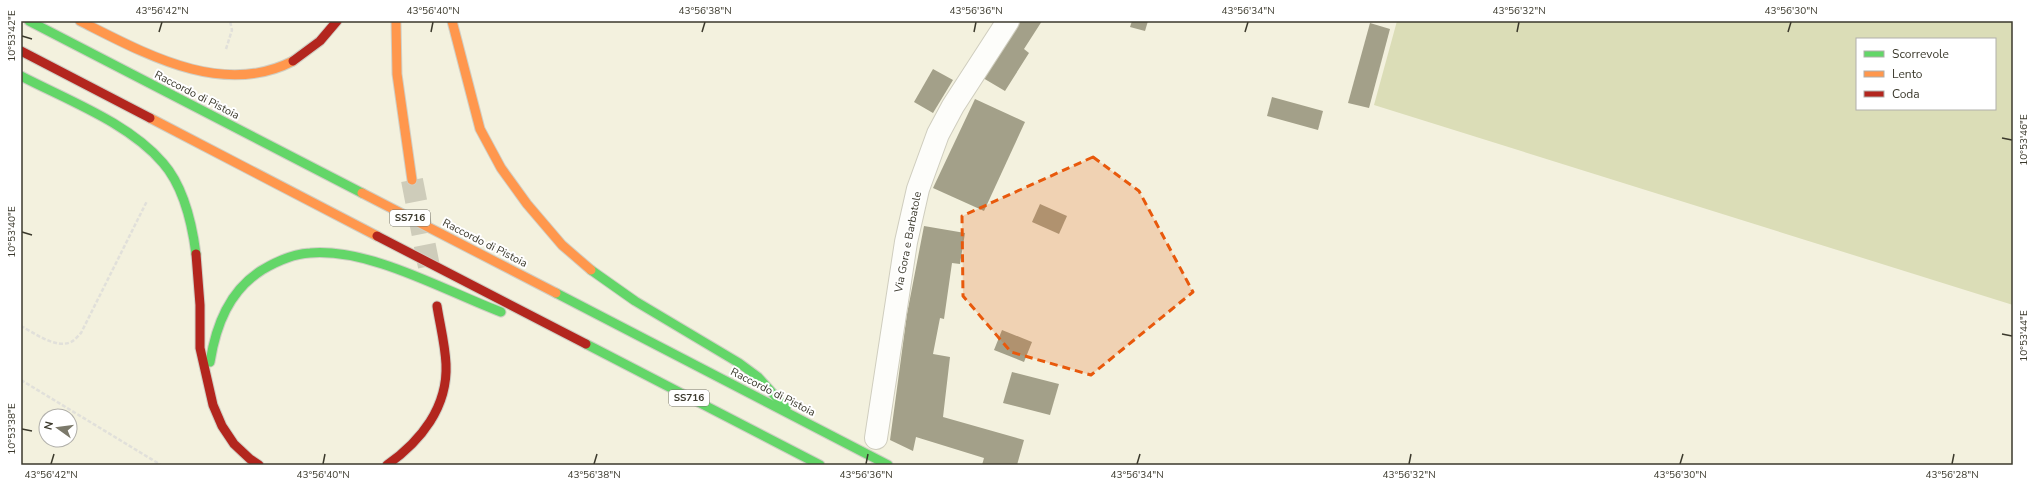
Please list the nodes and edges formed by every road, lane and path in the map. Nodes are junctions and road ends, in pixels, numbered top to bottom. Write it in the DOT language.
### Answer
graph roads {
  1 [pos="29,21"];
  2 [pos="80,21"];
  3 [pos="230,21"];
  4 [pos="337,21"];
  5 [pos="396,21"];
  6 [pos="452,21"];
  7 [pos="1008,21"];
  8 [pos="21,51"];
  9 [pos="224,52"];
  10 [pos="21,76"];
  11 [pos="412,180"];
  12 [pos="147,201"];
  13 [pos="437,306"];
  14 [pos="21,326"];
  15 [pos="560,329"];
  16 [pos="208,377"];
  17 [pos="21,380"];
  18 [pos="791,415"];
  19 [pos="876,438"];
  20 [pos="161,465"];
  21 [pos="259,465"];
  22 [pos="388,465"];
  23 [pos="820,465"];
  24 [pos="888,465"];
  1 -- 18 [label="highway, Raccordo di Pistoia / SS716"];
  2 -- 4 [label="highway"];
  3 -- 9 [label="path"];
  5 -- 11 [label="highway"];
  6 -- 18 [label="highway"];
  7 -- 19 [label="street, Via Gora e Barbatole"];
  8 -- 15 [label="highway, SS716"];
  10 -- 16 [label="highway"];
  12 -- 14 [label="path"];
  13 -- 22 [label="highway"];
  15 -- 16 [label="highway"];
  15 -- 23 [label="highway, SS716"];
  16 -- 21 [label="highway"];
  17 -- 20 [label="path"];
  18 -- 24 [label="highway, Raccordo di Pistoia / SS716"];
}
